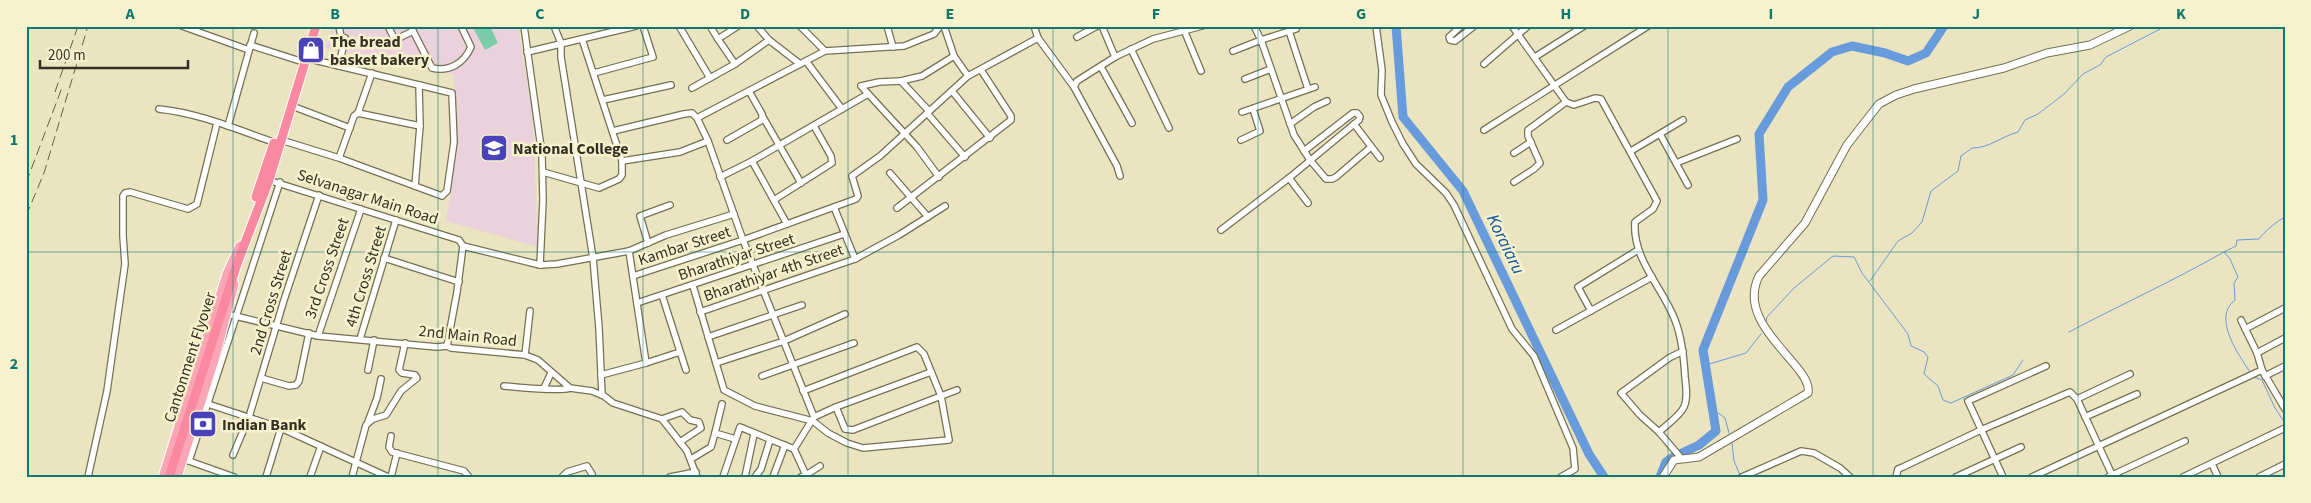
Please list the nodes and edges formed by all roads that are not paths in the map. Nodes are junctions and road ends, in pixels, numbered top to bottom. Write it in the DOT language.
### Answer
graph roads {
  1 [pos="182,26"];
  2 [pos="311,26"];
  3 [pos="316,26"];
  4 [pos="339,26"];
  5 [pos="388,26"];
  6 [pos="461,26"];
  7 [pos="524,26"];
  8 [pos="555,26"];
  9 [pos="636,26"];
  10 [pos="643,26"];
  11 [pos="678,26"];
  12 [pos="710,26"];
  13 [pos="738,26"];
  14 [pos="757,26"];
  15 [pos="800,26"];
  16 [pos="886,26"];
  17 [pos="940,26"];
  18 [pos="944,26"];
  19 [pos="1034,26"];
  20 [pos="1098,26"];
  21 [pos="1102,26"];
  22 [pos="1202,26"];
  23 [pos="1254,26"];
  24 [pos="1376,26"];
  25 [pos="1461,26"];
  26 [pos="1474,26"];
  27 [pos="1512,26"];
  28 [pos="1528,26"];
  29 [pos="1584,26"];
  30 [pos="1648,26"];
  31 [pos="2130,26"];
  32 [pos="412,28"];
  33 [pos="1640,28"];
  34 [pos="1296,29"];
  35 [pos="1184,30"];
  36 [pos="1289,31"];
  37 [pos="254,33"];
  38 [pos="1518,34"];
  39 [pos="1038,38"];
  40 [pos="1077,38"];
  41 [pos="582,39"];
  42 [pos="718,40"];
  43 [pos="769,40"];
  44 [pos="1261,40"];
  45 [pos="561,43"];
  46 [pos="893,47"];
  47 [pos="249,48"];
  48 [pos="1131,49"];
  49 [pos="825,51"];
  50 [pos="1233,51"];
  51 [pos="527,52"];
  52 [pos="954,56"];
  53 [pos="1116,57"];
  54 [pos="1535,57"];
  55 [pos="303,59"];
  56 [pos="803,63"];
  57 [pos="735,64"];
  58 [pos="1484,64"];
  59 [pos="340,66"];
  60 [pos="1101,66"];
  61 [pos="1271,69"];
  62 [pos="981,70"];
  63 [pos="1201,71"];
  64 [pos="372,73"];
  65 [pos="594,73"];
  66 [pos="968,76"];
  67 [pos="710,78"];
  68 [pos="1245,79"];
  69 [pos="901,81"];
  70 [pos="1556,84"];
  71 [pos="419,85"];
  72 [pos="671,85"];
  73 [pos="1074,87"];
  74 [pos="1315,87"];
  75 [pos="692,88"];
  76 [pos="1308,89"];
  77 [pos="749,91"];
  78 [pos="952,91"];
  79 [pos="868,94"];
  80 [pos="1281,99"];
  81 [pos="603,100"];
  82 [pos="1327,101"];
  83 [pos="1566,102"];
  84 [pos="292,106"];
  85 [pos="159,109"];
  86 [pos="842,109"];
  87 [pos="1253,109"];
  88 [pos="928,112"];
  89 [pos="1242,112"];
  90 [pos="358,113"];
  91 [pos="763,117"];
  92 [pos="697,118"];
  93 [pos="1683,120"];
  94 [pos="217,123"];
  95 [pos="1132,124"];
  96 [pos="1290,124"];
  97 [pos="1354,124"];
  98 [pos="228,126"];
  99 [pos="420,126"];
  100 [pos="814,126"];
  101 [pos="350,128"];
  102 [pos="1169,128"];
  103 [pos="1484,130"];
  104 [pos="613,131"];
  105 [pos="905,133"];
  106 [pos="1660,134"];
  107 [pos="990,138"];
  108 [pos="1737,139"];
  109 [pos="708,140"];
  110 [pos="727,140"];
  111 [pos="1241,140"];
  112 [pos="279,142"];
  113 [pos="1531,142"];
  114 [pos="780,146"];
  115 [pos="1371,147"];
  116 [pos="1304,151"];
  117 [pos="1631,151"];
  118 [pos="1514,154"];
  119 [pos="965,156"];
  120 [pos="339,158"];
  121 [pos="1380,158"];
  122 [pos="1310,160"];
  123 [pos="622,161"];
  124 [pos="752,161"];
  125 [pos="1676,163"];
  126 [pos="543,172"];
  127 [pos="890,173"];
  128 [pos="1120,176"];
  129 [pos="720,177"];
  130 [pos="939,177"];
  131 [pos="1289,178"];
  132 [pos="266,179"];
  133 [pos="280,182"];
  134 [pos="1514,182"];
  135 [pos="580,183"];
  136 [pos="801,183"];
  137 [pos="1688,185"];
  138 [pos="415,186"];
  139 [pos="319,195"];
  140 [pos="912,199"];
  141 [pos="774,200"];
  142 [pos="1308,203"];
  143 [pos="670,205"];
  144 [pos="945,206"];
  145 [pos="834,207"];
  146 [pos="897,208"];
  147 [pos="360,209"];
  148 [pos="734,214"];
  149 [pos="928,217"];
  150 [pos="396,220"];
  151 [pos="787,224"];
  152 [pos="1221,230"];
  153 [pos="844,234"];
  154 [pos="743,240"];
  155 [pos="648,243"];
  156 [pos="463,246"];
  157 [pos="242,247"];
  158 [pos="1638,250"];
  159 [pos="629,251"];
  160 [pos="384,258"];
  161 [pos="593,258"];
  162 [pos="855,258"];
  163 [pos="540,265"];
  164 [pos="754,265"];
  165 [pos="633,276"];
  166 [pos="1652,277"];
  167 [pos="459,282"];
  168 [pos="693,286"];
  169 [pos="765,290"];
  170 [pos="662,294"];
  171 [pos="637,303"];
  172 [pos="802,305"];
  173 [pos="2285,308"];
  174 [pos="530,311"];
  175 [pos="1591,311"];
  176 [pos="700,312"];
  177 [pos="845,314"];
  178 [pos="232,315"];
  179 [pos="774,315"];
  180 [pos="2241,320"];
  181 [pos="277,326"];
  182 [pos="2245,329"];
  183 [pos="1556,330"];
  184 [pos="309,333"];
  185 [pos="318,336"];
  186 [pos="708,337"];
  187 [pos="2285,338"];
  188 [pos="360,339"];
  189 [pos="374,340"];
  190 [pos="784,341"];
  191 [pos="405,343"];
  192 [pos="854,343"];
  193 [pos="447,346"];
  194 [pos="1683,351"];
  195 [pos="680,352"];
  196 [pos="2257,353"];
  197 [pos="525,355"];
  198 [pos="646,363"];
  199 [pos="716,363"];
  200 [pos="793,366"];
  201 [pos="2046,366"];
  202 [pos="2285,366"];
  203 [pos="368,370"];
  204 [pos="686,370"];
  205 [pos="931,372"];
  206 [pos="551,373"];
  207 [pos="2264,373"];
  208 [pos="2130,374"];
  209 [pos="601,375"];
  210 [pos="762,376"];
  211 [pos="261,378"];
  212 [pos="381,379"];
  213 [pos="504,386"];
  214 [pos="544,388"];
  215 [pos="570,388"];
  216 [pos="957,390"];
  217 [pos="803,391"];
  218 [pos="2137,394"];
  219 [pos="602,395"];
  220 [pos="941,396"];
  221 [pos="2282,396"];
  222 [pos="2077,399"];
  223 [pos="208,404"];
  224 [pos="722,404"];
  225 [pos="836,407"];
  226 [pos="2285,409"];
  227 [pos="249,417"];
  228 [pos="2085,417"];
  229 [pos="662,419"];
  230 [pos="813,419"];
  231 [pos="368,422"];
  232 [pos="281,428"];
  233 [pos="2285,428"];
  234 [pos="848,430"];
  235 [pos="1980,430"];
  236 [pos="1659,432"];
  237 [pos="715,433"];
  238 [pos="754,434"];
  239 [pos="391,436"];
  240 [pos="735,439"];
  241 [pos="770,440"];
  242 [pos="843,441"];
  243 [pos="2185,441"];
  244 [pos="680,442"];
  245 [pos="785,445"];
  246 [pos="2098,445"];
  247 [pos="321,446"];
  248 [pos="2021,447"];
  249 [pos="794,449"];
  250 [pos="397,453"];
  251 [pos="233,455"];
  252 [pos="691,458"];
  253 [pos="1681,458"];
  254 [pos="1995,459"];
  255 [pos="186,460"];
  256 [pos="356,464"];
  257 [pos="2212,464"];
  258 [pos="2285,464"];
  259 [pos="820,466"];
  260 [pos="592,474"];
  261 [pos="696,474"];
  262 [pos="805,476"];
  263 [pos="2111,476"];
  264 [pos="88,477"];
  265 [pos="166,477"];
  266 [pos="177,477"];
  267 [pos="234,477"];
  268 [pos="266,477"];
  269 [pos="310,477"];
  270 [pos="352,477"];
  271 [pos="389,477"];
  272 [pos="469,477"];
  273 [pos="562,477"];
  274 [pos="670,477"];
  275 [pos="723,477"];
  276 [pos="745,477"];
  277 [pos="755,477"];
  278 [pos="773,477"];
  279 [pos="1561,477"];
  280 [pos="1663,477"];
  281 [pos="1742,477"];
  282 [pos="1850,477"];
  283 [pos="1896,477"];
  284 [pos="1956,477"];
  285 [pos="2003,477"];
  286 [pos="2032,477"];
  287 [pos="2183,477"];
  288 [pos="2218,477"];
  289 [pos="2259,477"];
  1 -- 47 [label="street"];
  2 -- 55 [label="highway"];
  3 -- 55 [label="highway"];
  4 -- 59 [label="street"];
  5 -- 32 [label="street"];
  6 -- 32 [label="street"];
  7 -- 51 [label="street"];
  8 -- 45 [label="street"];
  9 -- 41 [label="street"];
  10 -- 65 [label="street"];
  11 -- 67 [label="street"];
  12 -- 42 [label="street"];
  13 -- 42 [label="street"];
  14 -- 43 [label="street"];
  15 -- 49 [label="street"];
  16 -- 46 [label="street"];
  17 -- 46 [label="street"];
  18 -- 52 [label="street"];
  19 -- 39 [label="street"];
  20 -- 40 [label="street"];
  21 -- 53 [label="street"];
  22 -- 35 [label="street"];
  23 -- 44 [label="street"];
  24 -- 279 [label="street"];
  25 -- 26 [label="street"];
  27 -- 38 [label="street"];
  28 -- 38 [label="street"];
  29 -- 54 [label="street"];
  30 -- 33 [label="street"];
  31 -- 253 [label="street"];
  33 -- 70 [label="street"];
  34 -- 36 [label="street"];
  35 -- 48 [label="street"];
  35 -- 63 [label="street"];
  36 -- 44 [label="street"];
  36 -- 76 [label="street"];
  37 -- 47 [label="street"];
  38 -- 54 [label="street"];
  38 -- 58 [label="street"];
  39 -- 62 [label="street"];
  39 -- 73 [label="street"];
  41 -- 45 [label="street"];
  41 -- 65 [label="street"];
  42 -- 57 [label="street"];
  43 -- 56 [label="street"];
  43 -- 57 [label="street"];
  44 -- 50 [label="street"];
  44 -- 61 [label="street"];
  45 -- 51 [label="street"];
  45 -- 135 [label="street"];
  46 -- 49 [label="street"];
  47 -- 55 [label="street"];
  47 -- 98 [label="street"];
  48 -- 53 [label="street"];
  48 -- 102 [label="street"];
  49 -- 56 [label="street"];
  51 -- 126 [label="street"];
  52 -- 66 [label="street"];
  52 -- 69 [label="street"];
  53 -- 60 [label="street"];
  54 -- 70 [label="street"];
  55 -- 59 [label="street"];
  55 -- 84 [label="highway"];
  55 -- 112 [label="highway"];
  56 -- 77 [label="street"];
  56 -- 86 [label="street"];
  57 -- 67 [label="street"];
  59 -- 64 [label="street"];
  60 -- 73 [label="street"];
  60 -- 95 [label="street"];
  61 -- 68 [label="street"];
  61 -- 80 [label="street"];
  62 -- 66 [label="street"];
  62 -- 107 [label="street"];
  64 -- 71 [label="street"];
  64 -- 90 [label="street"];
  65 -- 81 [label="street"];
  66 -- 78 [label="street"];
  67 -- 75 [label="street"];
  69 -- 79 [label="street"];
  69 -- 88 [label="street"];
  70 -- 83 [label="street"];
  70 -- 103 [label="street"];
  71 -- 99 [label="street"];
  71 -- 138 [label="street"];
  72 -- 81 [label="street"];
  73 -- 128 [label="street"];
  74 -- 76 [label="street"];
  76 -- 80 [label="street"];
  77 -- 91 [label="street"];
  77 -- 92 [label="street"];
  78 -- 88 [label="street"];
  78 -- 107 [label="street"];
  79 -- 86 [label="street"];
  79 -- 105 [label="street"];
  80 -- 87 [label="street"];
  80 -- 96 [label="street"];
  81 -- 104 [label="street"];
  82 -- 96 [label="street"];
  83 -- 113 [label="street"];
  83 -- 117 [label="street"];
  84 -- 101 [label="street"];
  84 -- 112 [label="highway"];
  85 -- 94 [label="street"];
  86 -- 100 [label="street"];
  87 -- 89 [label="street"];
  87 -- 111 [label="street"];
  88 -- 105 [label="street"];
  88 -- 119 [label="street"];
  90 -- 99 [label="street"];
  90 -- 101 [label="street"];
  91 -- 110 [label="street"];
  91 -- 114 [label="street"];
  92 -- 104 [label="street"];
  92 -- 109 [label="street"];
  93 -- 106 [label="street"];
  94 -- 98 [label="street"];
  94 -- 264 [label="street"];
  96 -- 116 [label="street"];
  97 -- 115 [label="street"];
  97 -- 116 [label="street"];
  97 -- 122 [label="street"];
  98 -- 112 [label="street"];
  99 -- 138 [label="street"];
  100 -- 114 [label="street"];
  100 -- 136 [label="street"];
  101 -- 120 [label="street"];
  104 -- 123 [label="street"];
  105 -- 130 [label="street"];
  105 -- 145 [label="street, Kambar Street"];
  106 -- 117 [label="street"];
  106 -- 125 [label="street"];
  107 -- 119 [label="street"];
  108 -- 125 [label="street"];
  109 -- 123 [label="street"];
  109 -- 129 [label="street"];
  112 -- 120 [label="street"];
  112 -- 132 [label="highway, Cantonment Flyover"];
  113 -- 118 [label="street"];
  113 -- 134 [label="street"];
  114 -- 124 [label="street"];
  114 -- 136 [label="street"];
  115 -- 121 [label="street"];
  115 -- 122 [label="street"];
  116 -- 122 [label="street"];
  117 -- 158 [label="street"];
  119 -- 130 [label="street"];
  120 -- 138 [label="street"];
  122 -- 131 [label="street"];
  123 -- 135 [label="street"];
  124 -- 129 [label="street"];
  124 -- 141 [label="street"];
  125 -- 137 [label="street"];
  126 -- 135 [label="street"];
  126 -- 163 [label="street"];
  127 -- 140 [label="street"];
  129 -- 148 [label="street"];
  130 -- 140 [label="street"];
  131 -- 142 [label="street"];
  131 -- 152 [label="street"];
  132 -- 133 [label="street, Selvanagar Main Road"];
  132 -- 157 [label="highway, Cantonment Flyover"];
  133 -- 139 [label="street, Selvanagar Main Road"];
  133 -- 178 [label="street"];
  135 -- 161 [label="street"];
  136 -- 141 [label="street"];
  139 -- 147 [label="street, Selvanagar Main Road"];
  139 -- 181 [label="street, 2nd Cross Street"];
  140 -- 146 [label="street"];
  140 -- 149 [label="street"];
  141 -- 151 [label="street"];
  143 -- 155 [label="street"];
  144 -- 149 [label="street, Bharathiyar 4th Street"];
  145 -- 151 [label="street, Kambar Street"];
  145 -- 153 [label="street"];
  147 -- 150 [label="street, Selvanagar Main Road"];
  147 -- 185 [label="street, 3rd Cross Street"];
  148 -- 154 [label="street"];
  148 -- 155 [label="street"];
  149 -- 162 [label="street, Bharathiyar 4th Street"];
  150 -- 156 [label="street, Selvanagar Main Road"];
  150 -- 160 [label="street, 4th Cross Street"];
  151 -- 154 [label="street, Kambar Street"];
  153 -- 162 [label="street"];
  153 -- 164 [label="street, Bharathiyar Street"];
  154 -- 164 [label="street"];
  154 -- 165 [label="street, Kambar Street"];
  155 -- 159 [label="street"];
  156 -- 163 [label="street, Selvanagar Main Road"];
  156 -- 167 [label="street"];
  157 -- 178 [label="main road"];
  157 -- 265 [label="highway, Cantonment Flyover"];
  157 -- 265 [label="main road"];
  158 -- 166 [label="street"];
  158 -- 175 [label="street"];
  159 -- 161 [label="street"];
  159 -- 165 [label="street"];
  160 -- 167 [label="street"];
  160 -- 188 [label="street, 4th Cross Street"];
  161 -- 163 [label="street"];
  161 -- 209 [label="street"];
  162 -- 169 [label="street, Bharathiyar 4th Street"];
  164 -- 168 [label="street, Bharathiyar Street"];
  164 -- 169 [label="street"];
  165 -- 171 [label="street"];
  166 -- 175 [label="street"];
  166 -- 194 [label="street"];
  167 -- 193 [label="street"];
  168 -- 170 [label="street, Bharathiyar Street"];
  168 -- 176 [label="street"];
  169 -- 176 [label="street, Bharathiyar 4th Street"];
  169 -- 179 [label="street"];
  170 -- 171 [label="street, Bharathiyar Street"];
  170 -- 195 [label="street"];
  171 -- 198 [label="street"];
  172 -- 179 [label="street"];
  173 -- 182 [label="street"];
  174 -- 197 [label="street"];
  175 -- 183 [label="street"];
  176 -- 186 [label="street"];
  177 -- 190 [label="street"];
  178 -- 181 [label="street, 2nd Main Road"];
  178 -- 223 [label="street"];
  178 -- 255 [label="main road"];
  179 -- 186 [label="street"];
  179 -- 190 [label="street"];
  180 -- 182 [label="street"];
  181 -- 184 [label="street, 2nd Main Road"];
  181 -- 211 [label="street, 2nd Cross Street"];
  182 -- 196 [label="street"];
  184 -- 185 [label="street, 2nd Main Road"];
  184 -- 211 [label="street"];
  185 -- 188 [label="street, 2nd Main Road"];
  186 -- 199 [label="street"];
  187 -- 196 [label="street"];
  188 -- 189 [label="street, 2nd Main Road"];
  189 -- 191 [label="street, 2nd Main Road"];
  189 -- 203 [label="street"];
  190 -- 199 [label="street"];
  190 -- 200 [label="street"];
  191 -- 193 [label="street, 2nd Main Road"];
  191 -- 231 [label="street"];
  192 -- 200 [label="street"];
  193 -- 197 [label="street, 2nd Main Road"];
  194 -- 236 [label="street"];
  194 -- 236 [label="street"];
  195 -- 198 [label="street"];
  195 -- 204 [label="street"];
  196 -- 207 [label="street"];
  197 -- 206 [label="street, 2nd Main Road"];
  198 -- 209 [label="street"];
  199 -- 230 [label="street"];
  200 -- 210 [label="street"];
  200 -- 217 [label="street"];
  201 -- 235 [label="street"];
  202 -- 207 [label="street"];
  205 -- 217 [label="street"];
  205 -- 220 [label="street"];
  205 -- 225 [label="street"];
  206 -- 214 [label="street"];
  206 -- 215 [label="street, 2nd Main Road"];
  207 -- 221 [label="street"];
  207 -- 246 [label="street"];
  208 -- 222 [label="street"];
  209 -- 219 [label="street"];
  211 -- 227 [label="street, 2nd Cross Street"];
  212 -- 231 [label="street"];
  213 -- 214 [label="street"];
  214 -- 215 [label="street"];
  215 -- 219 [label="street, 2nd Main Road"];
  216 -- 220 [label="street"];
  217 -- 230 [label="street"];
  218 -- 228 [label="street"];
  219 -- 229 [label="street, 2nd Main Road"];
  220 -- 234 [label="street"];
  220 -- 242 [label="street"];
  221 -- 226 [label="street"];
  222 -- 228 [label="street"];
  222 -- 235 [label="street"];
  223 -- 227 [label="street"];
  223 -- 255 [label="street"];
  224 -- 237 [label="street"];
  225 -- 230 [label="street"];
  225 -- 234 [label="street"];
  227 -- 232 [label="street"];
  227 -- 251 [label="street, 2nd Cross Street"];
  228 -- 246 [label="street"];
  229 -- 244 [label="street"];
  229 -- 244 [label="street"];
  230 -- 242 [label="street"];
  230 -- 249 [label="street"];
  231 -- 256 [label="street"];
  232 -- 247 [label="street"];
  232 -- 268 [label="street"];
  233 -- 257 [label="street"];
  234 -- 242 [label="street"];
  235 -- 254 [label="street"];
  235 -- 283 [label="street"];
  236 -- 253 [label="street"];
  237 -- 240 [label="street"];
  237 -- 252 [label="street"];
  238 -- 240 [label="street"];
  238 -- 241 [label="street"];
  238 -- 276 [label="street"];
  239 -- 250 [label="street"];
  240 -- 275 [label="street"];
  241 -- 245 [label="street"];
  241 -- 277 [label="street"];
  243 -- 263 [label="street"];
  244 -- 252 [label="street"];
  245 -- 249 [label="street"];
  245 -- 278 [label="street"];
  246 -- 263 [label="street"];
  246 -- 286 [label="street"];
  247 -- 256 [label="street"];
  247 -- 269 [label="street"];
  248 -- 254 [label="street"];
  249 -- 262 [label="street"];
  250 -- 271 [label="street"];
  250 -- 272 [label="street"];
  252 -- 261 [label="street"];
  253 -- 280 [label="street"];
  254 -- 284 [label="street"];
  254 -- 285 [label="street"];
  255 -- 266 [label="main road"];
  255 -- 267 [label="street"];
  256 -- 270 [label="street"];
  256 -- 271 [label="street"];
  257 -- 287 [label="street"];
  257 -- 288 [label="street"];
  258 -- 289 [label="street"];
  259 -- 262 [label="street"];
  260 -- 273 [label="street"];
  261 -- 274 [label="street"];
  281 -- 282 [label="street"];
}
